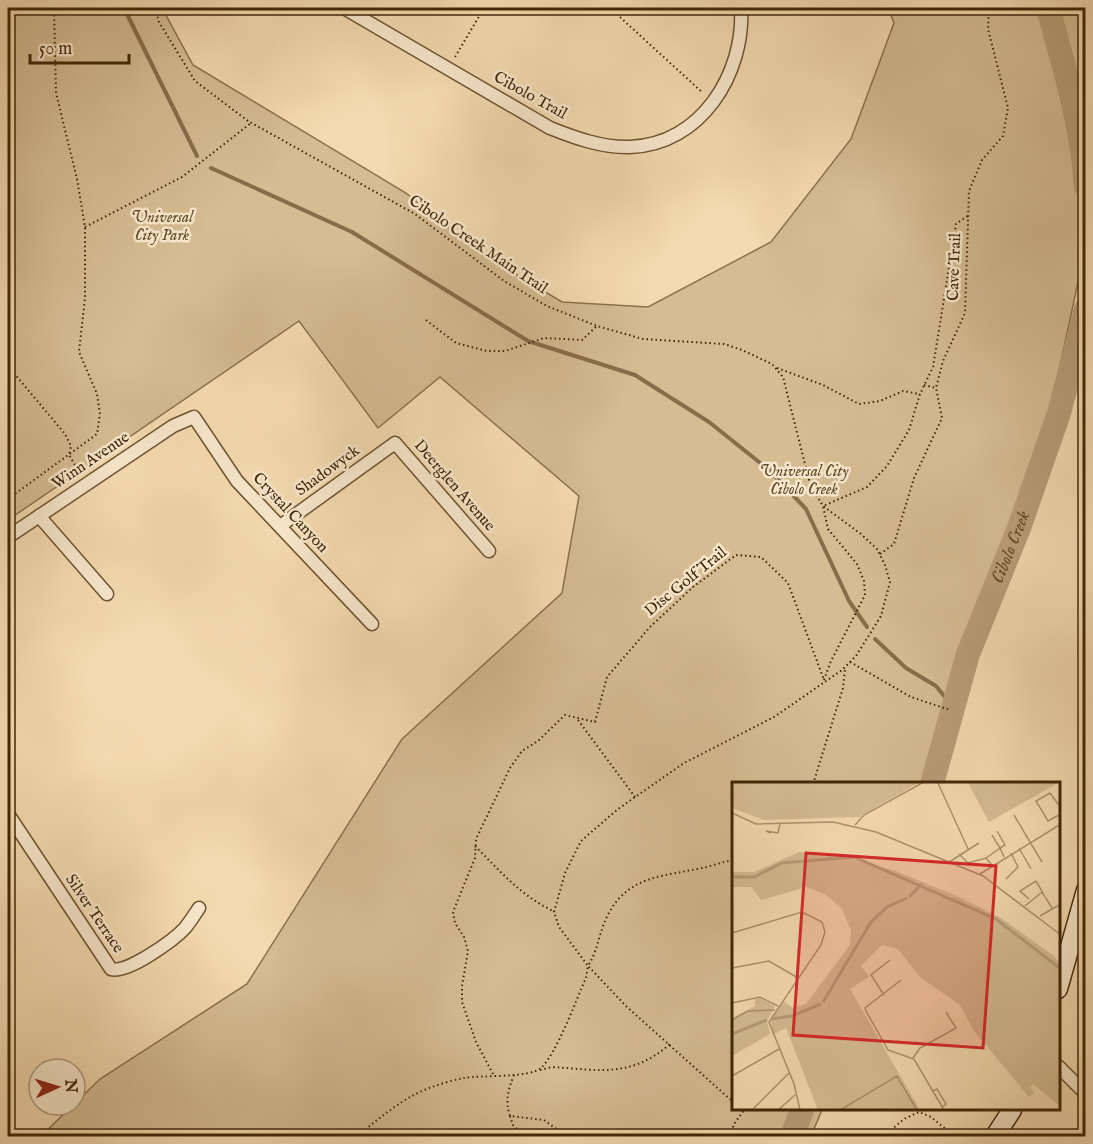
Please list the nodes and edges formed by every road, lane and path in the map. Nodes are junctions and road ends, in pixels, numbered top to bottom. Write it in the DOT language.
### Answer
graph roads {
  1 [pos="54,8"];
  2 [pos="155,8"];
  3 [pos="345,8"];
  4 [pos="484,8"];
  5 [pos="610,8"];
  6 [pos="741,8"];
  7 [pos="989,8"];
  8 [pos="447,69"];
  9 [pos="714,102"];
  10 [pos="251,123"];
  11 [pos="969,214"];
  12 [pos="85,227"];
  13 [pos="426,320"];
  14 [pos="597,326"];
  15 [pos="8,366"];
  16 [pos="774,367"];
  17 [pos="924,385"];
  18 [pos="936,388"];
  19 [pos="920,394"];
  20 [pos="194,417"];
  21 [pos="395,442"];
  22 [pos="69,455"];
  23 [pos="87,484"];
  24 [pos="8,499"];
  25 [pos="823,506"];
  26 [pos="39,516"];
  27 [pos="280,526"];
  28 [pos="8,537"];
  29 [pos="489,551"];
  30 [pos="880,554"];
  31 [pos="107,594"];
  32 [pos="372,624"];
  33 [pos="850,662"];
  34 [pos="845,666"];
  35 [pos="824,680"];
  36 [pos="950,710"];
  37 [pos="578,720"];
  38 [pos="814,782"];
  39 [pos="635,797"];
  40 [pos="8,814"];
  41 [pos="476,846"];
  42 [pos="732,860"];
  43 [pos="1086,890"];
  44 [pos="199,908"];
  45 [pos="554,912"];
  46 [pos="588,966"];
  47 [pos="1060,985"];
  48 [pos="670,1044"];
  49 [pos="1060,1067"];
  50 [pos="537,1070"];
  51 [pos="493,1074"];
  52 [pos="514,1075"];
  53 [pos="1086,1094"];
  54 [pos="732,1101"];
  55 [pos="743,1111"];
  56 [pos="919,1111"];
  57 [pos="1011,1111"];
  58 [pos="510,1116"];
  59 [pos="357,1137"];
  60 [pos="524,1137"];
  61 [pos="566,1137"];
  62 [pos="730,1137"];
  63 [pos="884,1137"];
  64 [pos="954,1137"];
  65 [pos="995,1137"];
  1 -- 12 [label="path"];
  2 -- 10 [label="path, Cibolo Creek Main Trail"];
  3 -- 8 [label="street, Cibolo Trail"];
  4 -- 8 [label="path"];
  5 -- 9 [label="path"];
  6 -- 9 [label="street, Cibolo Trail"];
  7 -- 11 [label="path, Cave Trail"];
  8 -- 9 [label="street, Cibolo Trail"];
  10 -- 12 [label="path"];
  10 -- 14 [label="path, Cibolo Creek Main Trail"];
  11 -- 17 [label="path"];
  11 -- 18 [label="path, Cave Trail"];
  12 -- 22 [label="path"];
  13 -- 14 [label="path"];
  14 -- 16 [label="path, Cibolo Creek Main Trail"];
  15 -- 22 [label="path"];
  16 -- 19 [label="path, Cibolo Creek Main Trail"];
  16 -- 25 [label="path"];
  17 -- 18 [label="path"];
  17 -- 19 [label="path"];
  18 -- 30 [label="path, Cave Trail"];
  19 -- 25 [label="path"];
  20 -- 23 [label="street, Winn Avenue"];
  20 -- 27 [label="street, Crystal Canyon"];
  21 -- 27 [label="street, Shadowyck"];
  21 -- 29 [label="street, Deerglen Avenue"];
  22 -- 23 [label="path"];
  22 -- 24 [label="path"];
  23 -- 26 [label="street, Winn Avenue"];
  25 -- 30 [label="path"];
  25 -- 35 [label="path"];
  26 -- 28 [label="street, Winn Avenue"];
  26 -- 31 [label="street"];
  27 -- 32 [label="street, Crystal Canyon"];
  30 -- 33 [label="path"];
  33 -- 34 [label="path"];
  33 -- 36 [label="path"];
  34 -- 35 [label="path"];
  34 -- 38 [label="path"];
  35 -- 37 [label="path, Disc Golf Trail"];
  35 -- 39 [label="path"];
  37 -- 39 [label="path"];
  37 -- 41 [label="path, Disc Golf Trail"];
  39 -- 45 [label="path"];
  40 -- 44 [label="street, Silver Terrace"];
  41 -- 45 [label="path"];
  41 -- 51 [label="path, Disc Golf Trail"];
  42 -- 46 [label="path"];
  43 -- 47 [label="main road"];
  45 -- 46 [label="path"];
  46 -- 48 [label="path"];
  46 -- 50 [label="path"];
  48 -- 50 [label="path"];
  48 -- 54 [label="path"];
  49 -- 53 [label="street"];
  50 -- 52 [label="path"];
  51 -- 52 [label="path"];
  51 -- 59 [label="path"];
  52 -- 58 [label="path"];
  55 -- 62 [label="path"];
  56 -- 63 [label="path"];
  56 -- 64 [label="path"];
  57 -- 65 [label="main road"];
  58 -- 60 [label="path"];
  58 -- 61 [label="path"];
}
